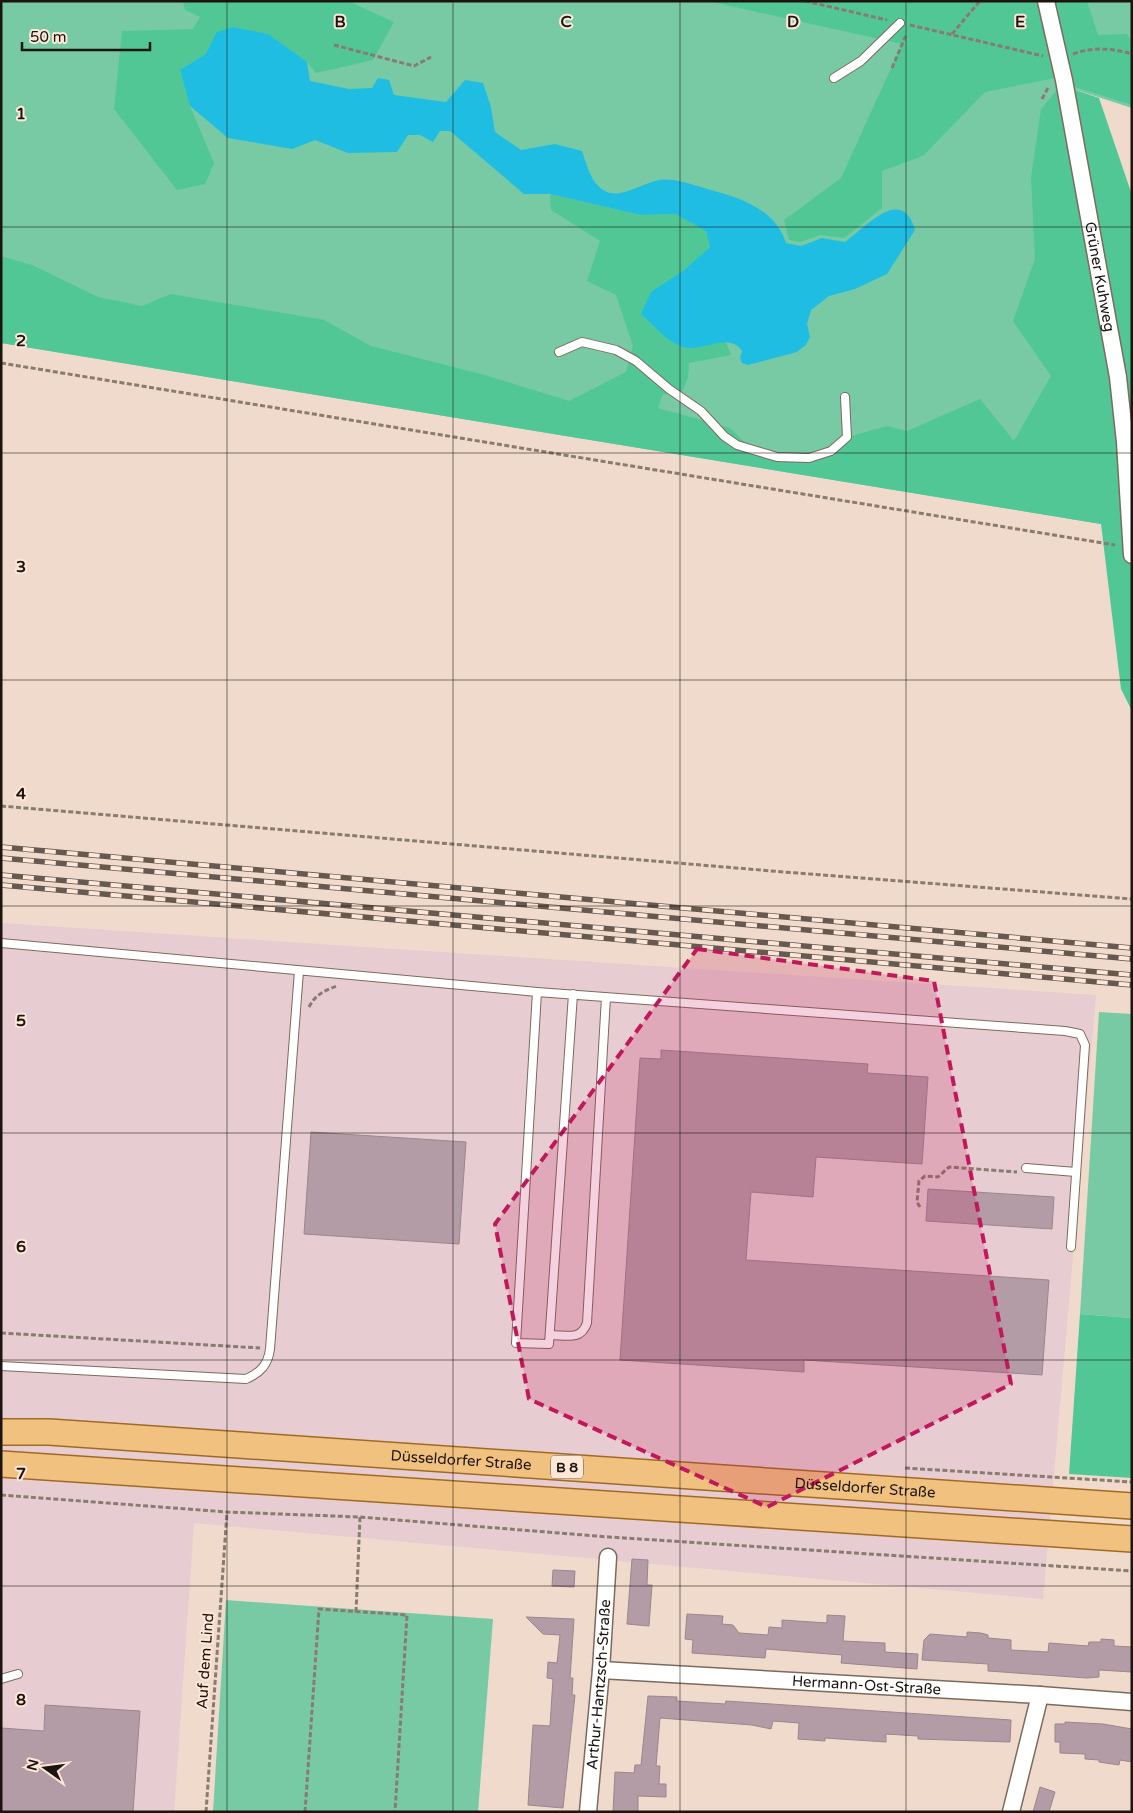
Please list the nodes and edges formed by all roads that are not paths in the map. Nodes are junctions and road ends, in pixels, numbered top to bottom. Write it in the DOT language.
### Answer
graph roads {
  1 [pos="1046,1"];
  2 [pos="900,23"];
  3 [pos="834,78"];
  4 [pos="559,352"];
  5 [pos="845,397"];
  6 [pos="1131,551"];
  7 [pos="1,943"];
  8 [pos="299,971"];
  9 [pos="537,992"];
  10 [pos="573,994"];
  11 [pos="606,997"];
  12 [pos="1026,1168"];
  13 [pos="1076,1172"];
  14 [pos="1071,1247"];
  15 [pos="550,1334"];
  16 [pos="1,1366"];
  17 [pos="1,1432"];
  18 [pos="1,1464"];
  19 [pos="1132,1506"];
  20 [pos="1132,1539"];
  21 [pos="608,1557"];
  22 [pos="601,1670"];
  23 [pos="18,1674"];
  24 [pos="1,1679"];
  25 [pos="1040,1695"];
  26 [pos="1132,1702"];
  27 [pos="588,1812"];
  28 [pos="1010,1812"];
  1 -- 6 [label="street, Grüner Kuhweg"];
  2 -- 3 [label="lane"];
  4 -- 5 [label="lane"];
  7 -- 8 [label="lane"];
  8 -- 9 [label="lane"];
  8 -- 16 [label="lane"];
  9 -- 10 [label="lane"];
  9 -- 15 [label="lane"];
  10 -- 11 [label="lane"];
  10 -- 15 [label="lane"];
  11 -- 13 [label="lane"];
  11 -- 15 [label="lane"];
  12 -- 13 [label="lane"];
  13 -- 14 [label="lane"];
  17 -- 19 [label="main road, Düsseldorfer Straße / B 8"];
  18 -- 20 [label="main road, B 8"];
  21 -- 22 [label="street, Arthur-Hantzsch-Straße"];
  22 -- 25 [label="street, Hermann-Ost-Straße"];
  22 -- 27 [label="street, Arthur-Hantzsch-Straße"];
  23 -- 24 [label="lane"];
  25 -- 26 [label="street, Hermann-Ost-Straße"];
  25 -- 28 [label="street"];
}
